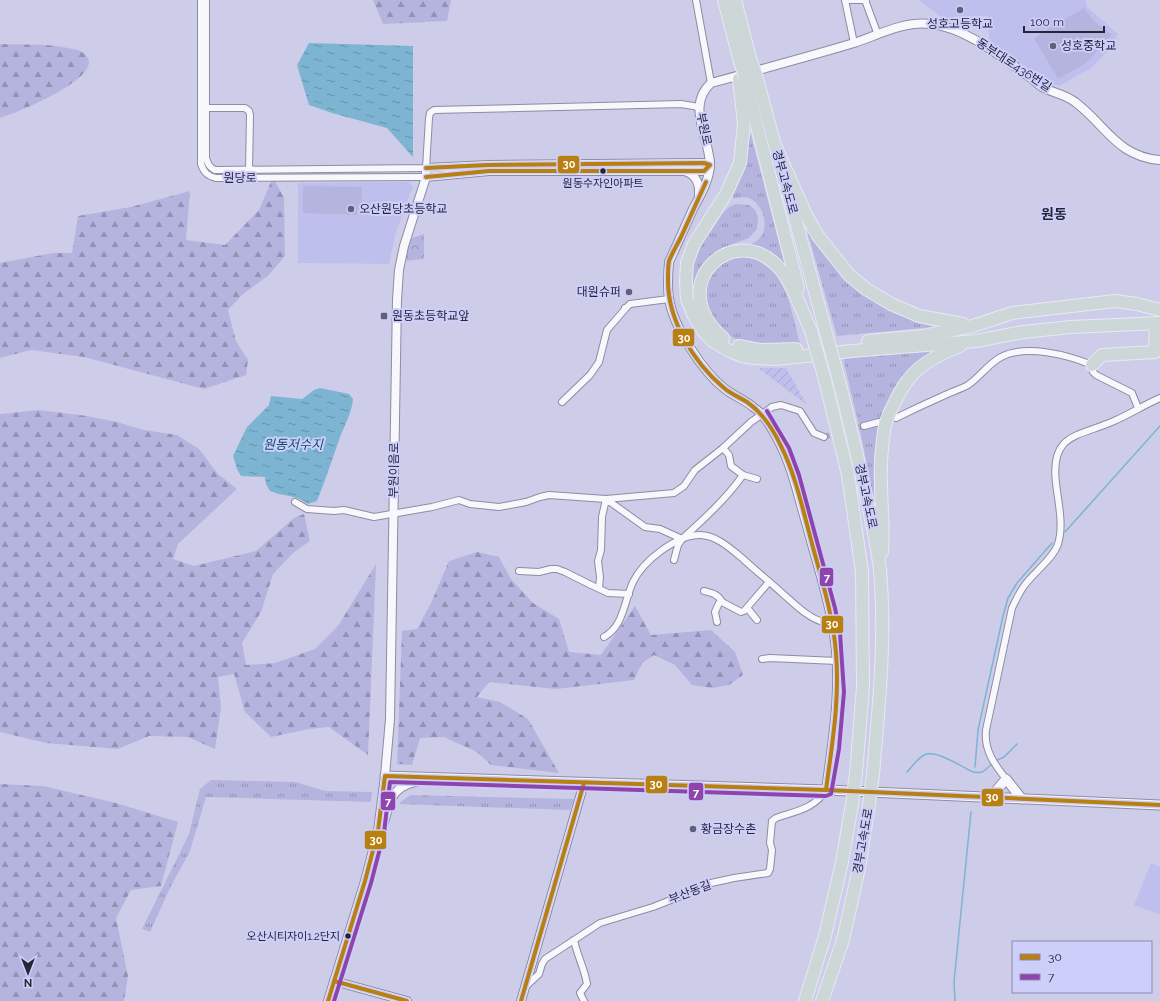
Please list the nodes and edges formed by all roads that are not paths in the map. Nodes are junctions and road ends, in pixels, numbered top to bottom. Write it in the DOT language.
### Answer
graph roads {
  1 [pos="201,0"];
  2 [pos="206,0"];
  3 [pos="696,0"];
  4 [pos="724,0"];
  5 [pos="735,0"];
  6 [pos="845,0"];
  7 [pos="866,0"];
  8 [pos="878,35"];
  9 [pos="854,43"];
  10 [pos="742,61"];
  11 [pos="747,77"];
  12 [pos="711,83"];
  13 [pos="699,107"];
  14 [pos="203,108"];
  15 [pos="775,145"];
  16 [pos="1160,160"];
  17 [pos="710,165"];
  18 [pos="426,168"];
  19 [pos="563,168"];
  20 [pos="249,170"];
  21 [pos="686,172"];
  22 [pos="426,176"];
  23 [pos="699,198"];
  24 [pos="669,299"];
  25 [pos="1160,310"];
  26 [pos="1158,323"];
  27 [pos="972,326"];
  28 [pos="811,331"];
  29 [pos="976,341"];
  30 [pos="1092,365"];
  31 [pos="1160,398"];
  32 [pos="562,402"];
  33 [pos="1138,408"];
  34 [pos="762,414"];
  35 [pos="893,415"];
  36 [pos="882,424"];
  37 [pos="864,426"];
  38 [pos="824,437"];
  39 [pos="723,448"];
  40 [pos="743,474"];
  41 [pos="757,479"];
  42 [pos="606,499"];
  43 [pos="295,502"];
  44 [pos="393,514"];
  45 [pos="682,539"];
  46 [pos="674,560"];
  47 [pos="519,571"];
  48 [pos="880,571"];
  49 [pos="769,582"];
  50 [pos="598,588"];
  51 [pos="704,591"];
  52 [pos="629,594"];
  53 [pos="722,602"];
  54 [pos="748,608"];
  55 [pos="757,620"];
  56 [pos="717,622"];
  57 [pos="832,623"];
  58 [pos="604,637"];
  59 [pos="762,659"];
  60 [pos="837,661"];
  61 [pos="385,776"];
  62 [pos="435,778"];
  63 [pos="1006,779"];
  64 [pos="584,783"];
  65 [pos="826,790"];
  66 [pos="990,798"];
  67 [pos="1022,799"];
  68 [pos="1160,805"];
  69 [pos="372,853"];
  70 [pos="574,940"];
  71 [pos="334,981"];
  72 [pos="524,988"];
  73 [pos="328,1001"];
  74 [pos="407,1001"];
  75 [pos="521,1001"];
  76 [pos="584,1001"];
  77 [pos="806,1001"];
  78 [pos="822,1001"];
  1 -- 14 [label="street, 원당로"];
  2 -- 14 [label="street, 원당로"];
  3 -- 12 [label="street"];
  4 -- 10 [label="highway"];
  5 -- 10 [label="highway, 경부고속도로"];
  6 -- 7 [label="street"];
  6 -- 9 [label="street"];
  7 -- 8 [label="street"];
  8 -- 9 [label="street, 동부대로436번길"];
  8 -- 16 [label="street, 동부대로436번길"];
  9 -- 12 [label="street, 동부대로436번길"];
  10 -- 11 [label="highway, 경부고속도로, bridge"];
  10 -- 11 [label="highway"];
  11 -- 15 [label="highway, 경부고속도로"];
  11 -- 28 [label="highway, 경부고속도로"];
  11 -- 29 [label="highway"];
  12 -- 13 [label="street, 부원로"];
  13 -- 17 [label="street, 부원로"];
  13 -- 18 [label="street"];
  14 -- 20 [label="street, 원당로"];
  14 -- 20 [label="street"];
  14 -- 22 [label="street, 원당로"];
  15 -- 27 [label="highway"];
  15 -- 48 [label="highway, 경부고속도로, bridge"];
  17 -- 19 [label="street"];
  17 -- 21 [label="street"];
  17 -- 23 [label="street, 부원로"];
  18 -- 19 [label="street"];
  18 -- 20 [label="street, 원당로"];
  18 -- 22 [label="street, 부원이음로"];
  19 -- 21 [label="street"];
  19 -- 22 [label="street"];
  21 -- 23 [label="street"];
  22 -- 44 [label="street, 부원이음로"];
  23 -- 24 [label="street, 부원로"];
  24 -- 32 [label="street"];
  24 -- 34 [label="street, 부원로"];
  25 -- 27 [label="highway"];
  26 -- 29 [label="highway"];
  26 -- 30 [label="highway"];
  27 -- 28 [label="highway"];
  28 -- 77 [label="highway, 경부고속도로, bridge"];
  29 -- 35 [label="highway"];
  30 -- 33 [label="street"];
  30 -- 35 [label="street"];
  31 -- 33 [label="street"];
  33 -- 63 [label="street"];
  34 -- 38 [label="street"];
  34 -- 39 [label="street"];
  34 -- 57 [label="street, 부원로"];
  35 -- 36 [label="highway, bridge"];
  36 -- 37 [label="street"];
  36 -- 48 [label="highway"];
  39 -- 40 [label="street"];
  39 -- 42 [label="street"];
  40 -- 41 [label="street"];
  40 -- 45 [label="street"];
  42 -- 44 [label="street"];
  42 -- 45 [label="street"];
  42 -- 50 [label="street"];
  43 -- 44 [label="street"];
  44 -- 61 [label="street, 부원이음로"];
  45 -- 46 [label="street"];
  45 -- 49 [label="street"];
  45 -- 52 [label="street"];
  47 -- 50 [label="street"];
  48 -- 78 [label="highway, 경부고속도로, bridge"];
  49 -- 54 [label="street"];
  49 -- 57 [label="street"];
  50 -- 52 [label="street"];
  51 -- 53 [label="street"];
  52 -- 58 [label="street"];
  53 -- 54 [label="street"];
  53 -- 56 [label="street"];
  54 -- 55 [label="street"];
  57 -- 60 [label="street, 부원로"];
  59 -- 60 [label="street"];
  60 -- 65 [label="street, 부원로"];
  61 -- 62 [label="main road"];
  61 -- 69 [label="street, 부원이음로"];
  62 -- 64 [label="main road"];
  62 -- 69 [label="street"];
  63 -- 66 [label="main road"];
  63 -- 67 [label="main road"];
  64 -- 65 [label="main road"];
  64 -- 72 [label="street"];
  65 -- 66 [label="main road"];
  65 -- 70 [label="street, 부산동길"];
  66 -- 67 [label="main road"];
  67 -- 68 [label="main road"];
  69 -- 71 [label="street"];
  70 -- 72 [label="street, 부산동길"];
  70 -- 76 [label="street"];
  71 -- 73 [label="street"];
  71 -- 74 [label="street"];
  72 -- 75 [label="street"];
}
